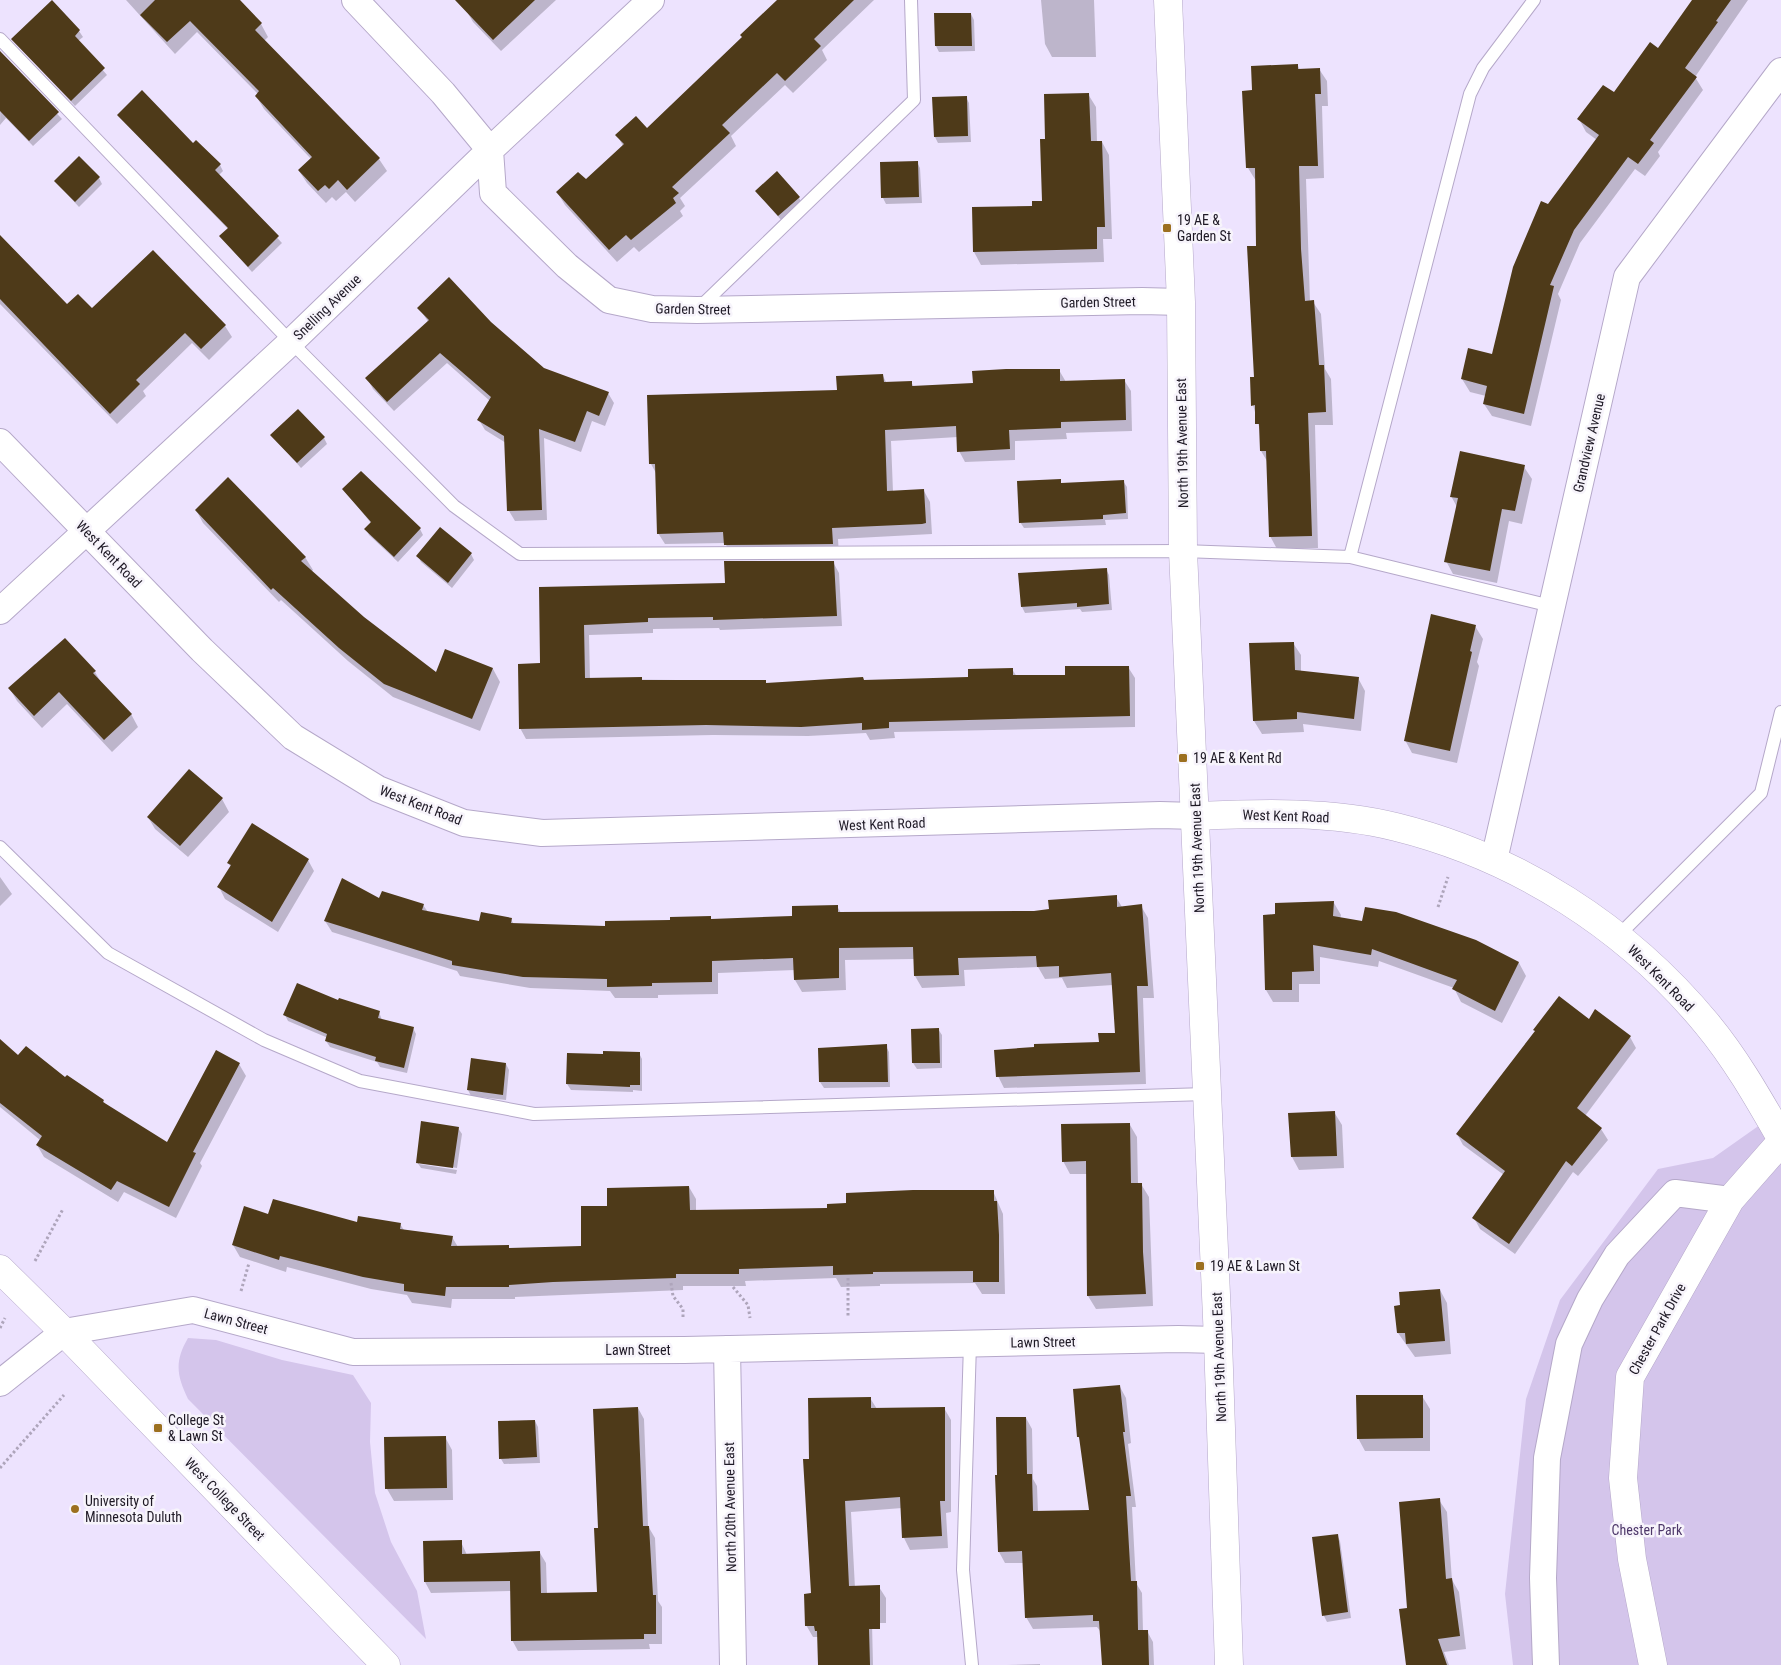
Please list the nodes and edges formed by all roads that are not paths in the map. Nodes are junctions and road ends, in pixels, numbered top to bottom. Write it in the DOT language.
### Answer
graph roads {
  1 [pos="355,0"];
  2 [pos="652,0"];
  3 [pos="911,0"];
  4 [pos="1168,0"];
  5 [pos="1534,0"];
  6 [pos="0,39"];
  7 [pos="1781,71"];
  8 [pos="490,150"];
  9 [pos="1180,302"];
  10 [pos="696,310"];
  11 [pos="291,342"];
  12 [pos="0,442"];
  13 [pos="86,530"];
  14 [pos="1183,551"];
  15 [pos="1350,558"];
  16 [pos="1551,606"];
  17 [pos="0,611"];
  18 [pos="1781,712"];
  19 [pos="1196,816"];
  20 [pos="0,847"];
  21 [pos="1494,860"];
  22 [pos="1618,936"];
  23 [pos="1206,1094"];
  24 [pos="1781,1138"];
  25 [pos="1781,1142"];
  26 [pos="1730,1200"];
  27 [pos="0,1269"];
  28 [pos="64,1332"];
  29 [pos="1218,1340"];
  30 [pos="970,1344"];
  31 [pos="727,1349"];
  32 [pos="0,1383"];
  33 [pos="386,1665"];
  34 [pos="733,1665"];
  35 [pos="972,1665"];
  36 [pos="1229,1665"];
  37 [pos="1546,1665"];
  38 [pos="1653,1665"];
  1 -- 8 [label="street"];
  2 -- 8 [label="street, Snelling Avenue"];
  3 -- 10 [label="lane"];
  4 -- 9 [label="street, North 19th Avenue East"];
  5 -- 15 [label="lane"];
  6 -- 11 [label="lane"];
  7 -- 16 [label="street, Grandview Avenue"];
  8 -- 10 [label="street, Garden Street"];
  8 -- 11 [label="street, Snelling Avenue"];
  9 -- 10 [label="street, Garden Street"];
  9 -- 14 [label="street, North 19th Avenue East"];
  11 -- 13 [label="street, Snelling Avenue"];
  11 -- 14 [label="lane"];
  12 -- 13 [label="street, West Kent Road"];
  13 -- 17 [label="street, Snelling Avenue"];
  13 -- 19 [label="street, West Kent Road"];
  14 -- 15 [label="lane"];
  14 -- 19 [label="street, North 19th Avenue East"];
  15 -- 16 [label="lane"];
  16 -- 21 [label="street, Grandview Avenue"];
  18 -- 22 [label="lane"];
  19 -- 21 [label="street, West Kent Road"];
  19 -- 23 [label="street, North 19th Avenue East"];
  20 -- 23 [label="lane"];
  21 -- 22 [label="street, West Kent Road"];
  22 -- 24 [label="street, West Kent Road"];
  23 -- 29 [label="street, North 19th Avenue East"];
  25 -- 26 [label="street, Chester Park Drive"];
  26 -- 37 [label="street"];
  26 -- 38 [label="street, Chester Park Drive"];
  27 -- 28 [label="street, West College Street"];
  28 -- 31 [label="street, Lawn Street"];
  28 -- 32 [label="street"];
  28 -- 33 [label="street, West College Street"];
  29 -- 30 [label="street, Lawn Street"];
  29 -- 36 [label="street, North 19th Avenue East"];
  30 -- 31 [label="street, Lawn Street"];
  30 -- 35 [label="lane"];
  31 -- 34 [label="street, North 20th Avenue East"];
}
